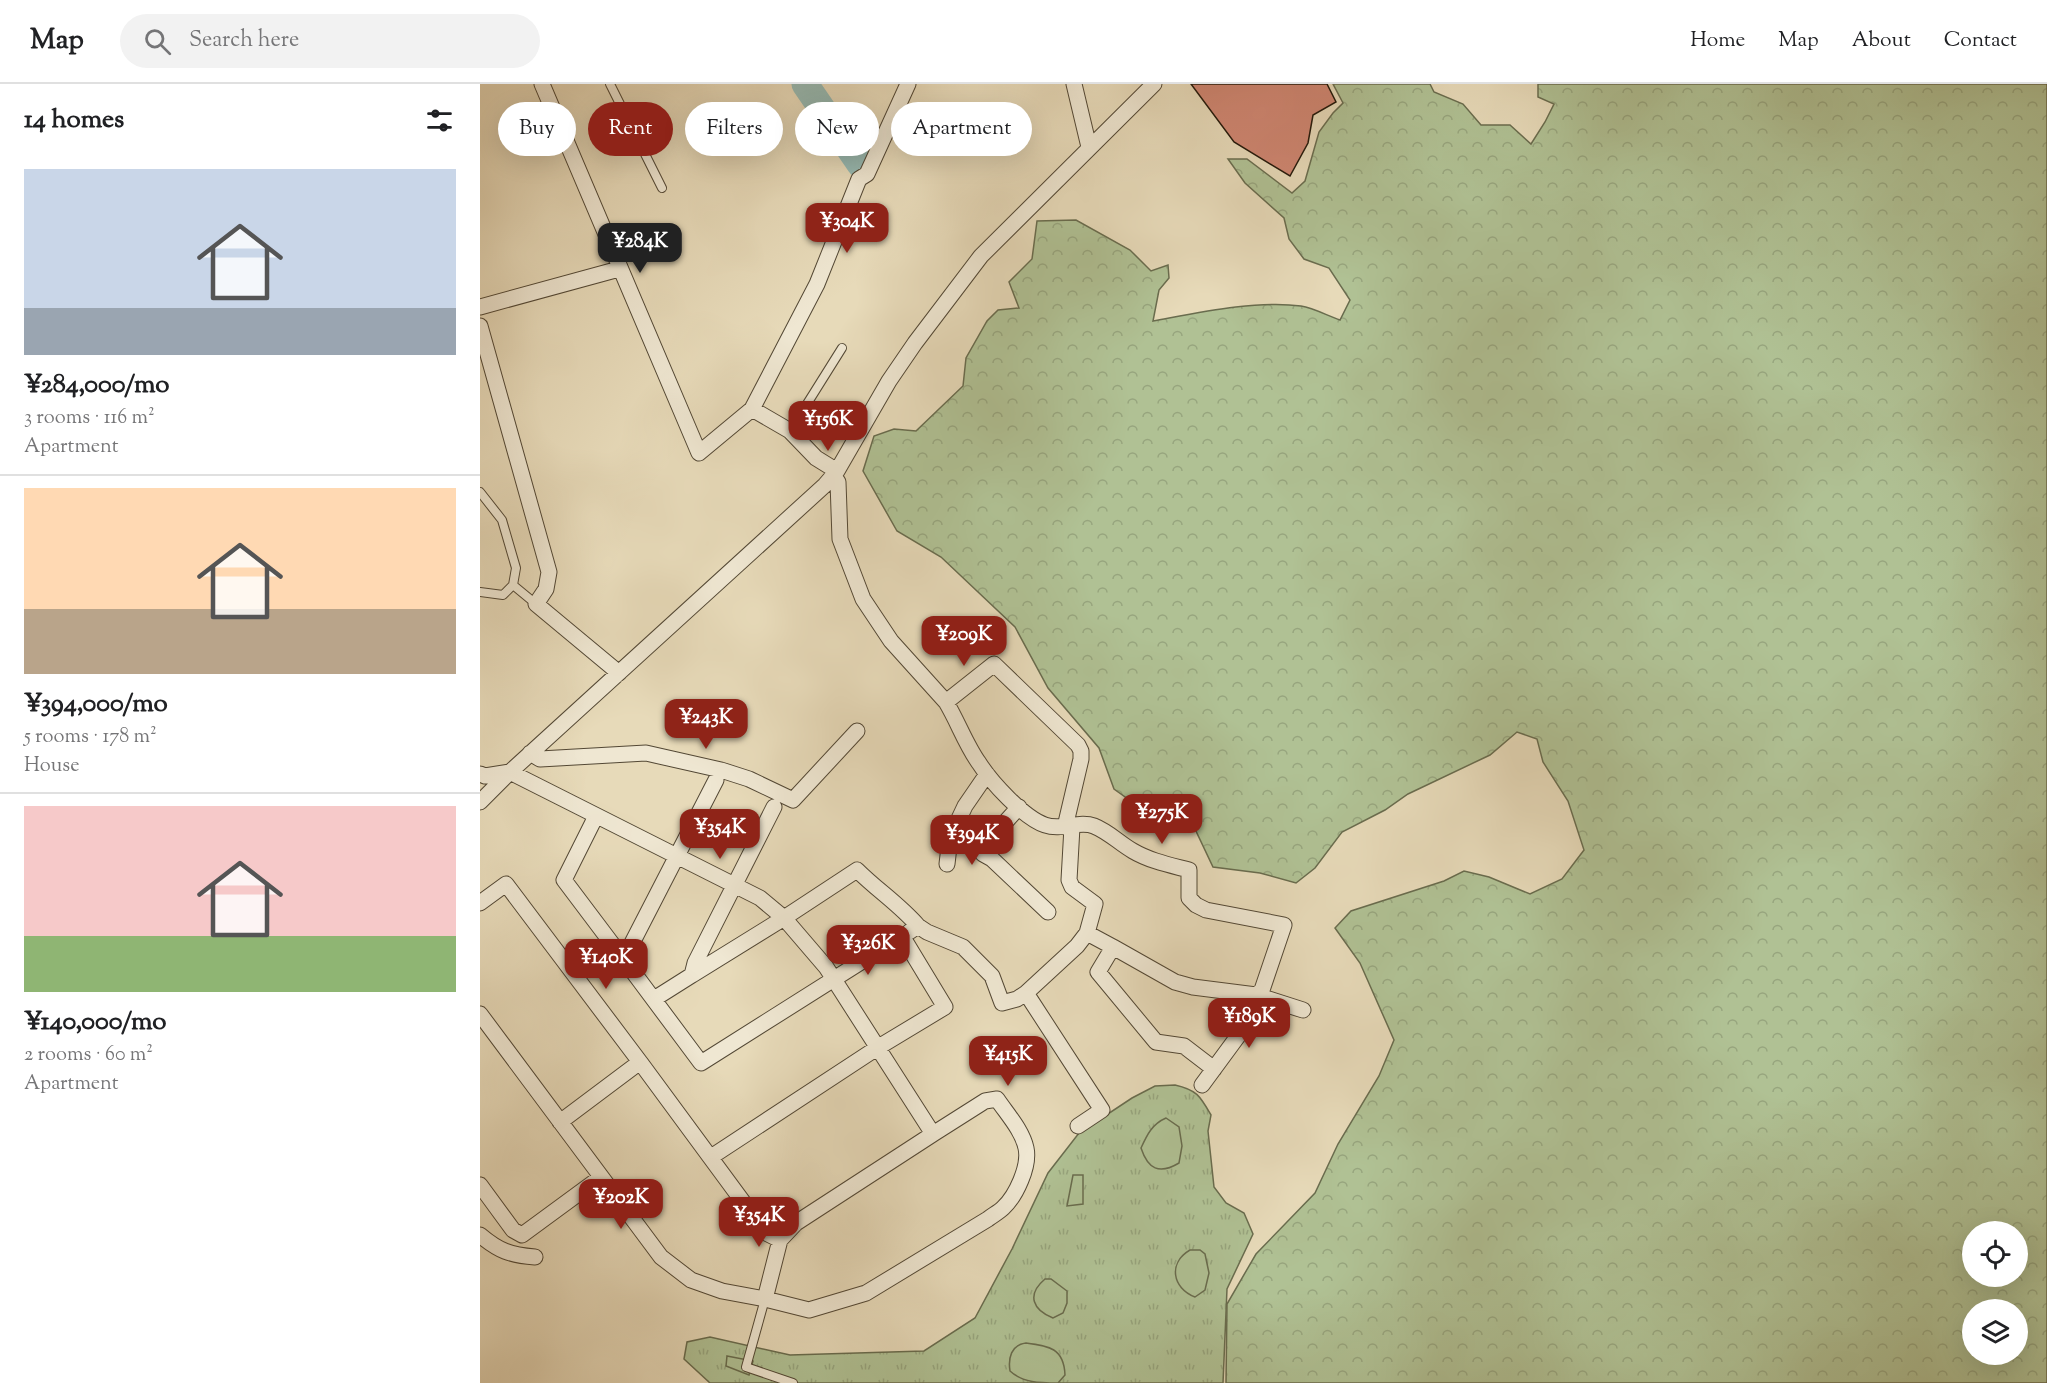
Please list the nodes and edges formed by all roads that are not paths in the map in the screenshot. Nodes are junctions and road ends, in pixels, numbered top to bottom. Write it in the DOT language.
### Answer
graph roads {
  1 [pos="542,84"];
  2 [pos="610,84"];
  3 [pos="908,84"];
  4 [pos="1074,84"];
  5 [pos="1154,84"];
  6 [pos="1089,147"];
  7 [pos="662,188"];
  8 [pos="619,269"];
  9 [pos="480,306"];
  10 [pos="480,326"];
  11 [pos="842,348"];
  12 [pos="752,409"];
  13 [pos="790,431"];
  14 [pos="835,473"];
  15 [pos="480,492"];
  16 [pos="513,585"];
  17 [pos="480,592"];
  18 [pos="536,604"];
  19 [pos="619,673"];
  20 [pos="946,702"];
  21 [pos="857,731"];
  22 [pos="530,753"];
  23 [pos="510,772"];
  24 [pos="480,774"];
  25 [pos="987,774"];
  26 [pos="716,780"];
  27 [pos="480,802"];
  28 [pos="774,807"];
  29 [pos="1019,807"];
  30 [pos="596,816"];
  31 [pos="1069,827"];
  32 [pos="676,856"];
  33 [pos="946,864"];
  34 [pos="735,885"];
  35 [pos="480,903"];
  36 [pos="1048,912"];
  37 [pos="784,918"];
  38 [pos="918,926"];
  39 [pos="1087,933"];
  40 [pos="902,936"];
  41 [pos="1113,947"];
  42 [pos="622,957"];
  43 [pos="692,975"];
  44 [pos="833,979"];
  45 [pos="1026,993"];
  46 [pos="1257,995"];
  47 [pos="654,999"];
  48 [pos="1303,1010"];
  49 [pos="480,1014"];
  50 [pos="877,1048"];
  51 [pos="640,1062"];
  52 [pos="1214,1069"];
  53 [pos="1202,1085"];
  54 [pos="560,1122"];
  55 [pos="1078,1126"];
  56 [pos="933,1134"];
  57 [pos="711,1157"];
  58 [pos="602,1177"];
  59 [pos="480,1185"];
  60 [pos="480,1235"];
  61 [pos="780,1240"];
  62 [pos="535,1257"];
  63 [pos="765,1299"];
  64 [pos="793,1383"];
  1 -- 8 [label="street"];
  2 -- 7 [label="lane"];
  3 -- 12 [label="street"];
  4 -- 6 [label="street"];
  5 -- 6 [label="street"];
  6 -- 14 [label="street"];
  8 -- 9 [label="street"];
  8 -- 12 [label="street"];
  10 -- 18 [label="street"];
  11 -- 13 [label="lane"];
  12 -- 13 [label="street"];
  13 -- 14 [label="street"];
  14 -- 19 [label="street"];
  14 -- 20 [label="street"];
  15 -- 16 [label="lane"];
  16 -- 17 [label="lane"];
  16 -- 18 [label="lane"];
  18 -- 19 [label="street"];
  19 -- 22 [label="street"];
  20 -- 25 [label="street"];
  20 -- 31 [label="street"];
  21 -- 22 [label="street"];
  22 -- 23 [label="street"];
  23 -- 24 [label="street"];
  23 -- 27 [label="street"];
  23 -- 30 [label="street"];
  25 -- 29 [label="street"];
  25 -- 33 [label="street"];
  26 -- 32 [label="street"];
  28 -- 34 [label="street"];
  29 -- 31 [label="street"];
  29 -- 36 [label="street"];
  30 -- 32 [label="street"];
  30 -- 42 [label="street"];
  31 -- 39 [label="street"];
  31 -- 46 [label="street"];
  32 -- 34 [label="street"];
  32 -- 42 [label="street"];
  34 -- 37 [label="street"];
  34 -- 43 [label="street"];
  35 -- 51 [label="street"];
  37 -- 38 [label="street"];
  37 -- 43 [label="street"];
  37 -- 44 [label="street"];
  38 -- 40 [label="street"];
  38 -- 45 [label="street"];
  39 -- 41 [label="street"];
  39 -- 45 [label="street"];
  40 -- 44 [label="street"];
  40 -- 50 [label="street"];
  41 -- 46 [label="street"];
  41 -- 52 [label="street"];
  42 -- 47 [label="street"];
  43 -- 47 [label="street"];
  44 -- 47 [label="street"];
  44 -- 50 [label="street"];
  45 -- 55 [label="street"];
  46 -- 48 [label="street"];
  46 -- 52 [label="street"];
  49 -- 54 [label="street"];
  50 -- 56 [label="street"];
  50 -- 57 [label="street"];
  51 -- 54 [label="street"];
  51 -- 57 [label="street"];
  52 -- 53 [label="street"];
  54 -- 58 [label="street"];
  56 -- 61 [label="street"];
  56 -- 63 [label="street"];
  57 -- 61 [label="street"];
  58 -- 59 [label="street"];
  58 -- 63 [label="street"];
  60 -- 62 [label="street"];
  61 -- 63 [label="street"];
  63 -- 64 [label="lane"];
}
